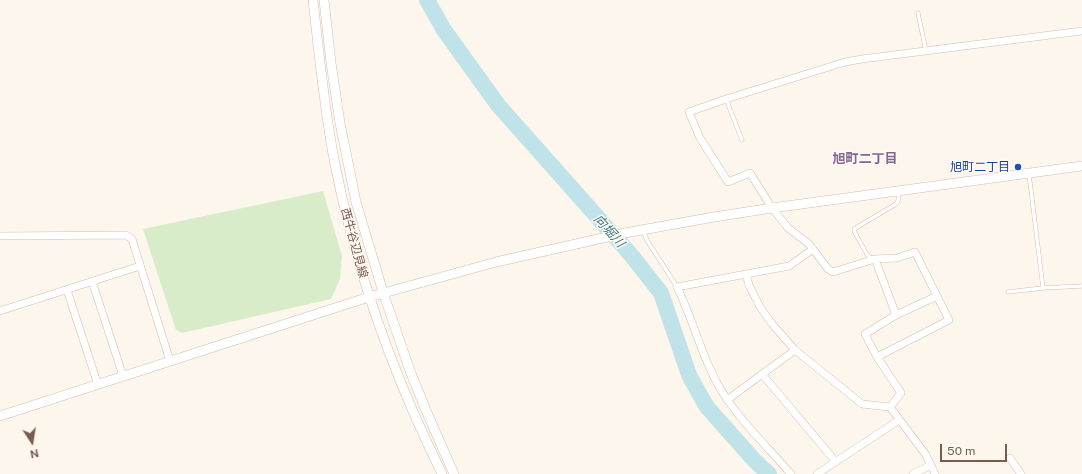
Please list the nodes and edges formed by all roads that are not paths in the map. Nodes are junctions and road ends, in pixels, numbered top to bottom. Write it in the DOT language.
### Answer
graph roads {
  1 [pos="313,0"];
  2 [pos="324,0"];
  3 [pos="918,13"];
  4 [pos="1082,31"];
  5 [pos="926,51"];
  6 [pos="726,99"];
  7 [pos="742,140"];
  8 [pos="1082,166"];
  9 [pos="1029,174"];
  10 [pos="899,191"];
  11 [pos="772,208"];
  12 [pos="643,230"];
  13 [pos="0,236"];
  14 [pos="813,249"];
  15 [pos="875,259"];
  16 [pos="140,266"];
  17 [pos="746,274"];
  18 [pos="92,282"];
  19 [pos="1082,286"];
  20 [pos="677,287"];
  21 [pos="1043,288"];
  22 [pos="67,290"];
  23 [pos="383,292"];
  24 [pos="1008,292"];
  25 [pos="937,296"];
  26 [pos="369,297"];
  27 [pos="0,311"];
  28 [pos="896,315"];
  29 [pos="795,350"];
  30 [pos="877,357"];
  31 [pos="170,361"];
  32 [pos="762,374"];
  33 [pos="123,376"];
  34 [pos="98,385"];
  35 [pos="727,400"];
  36 [pos="890,408"];
  37 [pos="0,416"];
  38 [pos="900,420"];
  39 [pos="1010,458"];
  40 [pos="836,462"];
  41 [pos="931,465"];
  42 [pos="442,474"];
  43 [pos="454,474"];
  44 [pos="791,474"];
  45 [pos="817,474"];
  46 [pos="913,474"];
  47 [pos="935,474"];
  48 [pos="1020,474"];
  1 -- 26 [label="street, 西牛谷辺見線"];
  2 -- 23 [label="street, 西牛谷辺見線"];
  3 -- 5 [label="lane"];
  4 -- 5 [label="street"];
  5 -- 6 [label="street"];
  6 -- 7 [label="lane"];
  6 -- 11 [label="street"];
  8 -- 9 [label="street"];
  9 -- 10 [label="street"];
  9 -- 21 [label="lane"];
  10 -- 11 [label="street"];
  10 -- 15 [label="lane"];
  11 -- 12 [label="street"];
  11 -- 14 [label="street"];
  12 -- 20 [label="lane"];
  12 -- 23 [label="street"];
  13 -- 16 [label="street"];
  14 -- 15 [label="street"];
  14 -- 17 [label="street"];
  15 -- 25 [label="street"];
  15 -- 28 [label="street"];
  16 -- 18 [label="street"];
  16 -- 31 [label="street"];
  17 -- 20 [label="street"];
  17 -- 29 [label="street"];
  18 -- 22 [label="street"];
  18 -- 33 [label="street"];
  19 -- 21 [label="lane"];
  20 -- 35 [label="street"];
  21 -- 24 [label="lane"];
  22 -- 27 [label="street"];
  22 -- 34 [label="street"];
  23 -- 26 [label="street"];
  23 -- 43 [label="street, 西牛谷辺見線"];
  25 -- 28 [label="street"];
  25 -- 30 [label="street"];
  26 -- 31 [label="street"];
  26 -- 42 [label="street, 西牛谷辺見線"];
  28 -- 30 [label="street"];
  29 -- 32 [label="street"];
  29 -- 36 [label="street"];
  30 -- 36 [label="street"];
  31 -- 33 [label="street"];
  32 -- 35 [label="street"];
  32 -- 40 [label="street"];
  33 -- 34 [label="street"];
  34 -- 37 [label="street"];
  35 -- 44 [label="street"];
  36 -- 38 [label="street"];
  38 -- 40 [label="street"];
  38 -- 41 [label="street"];
  39 -- 48 [label="street"];
  40 -- 45 [label="street"];
  41 -- 46 [label="street"];
  41 -- 47 [label="street"];
}
